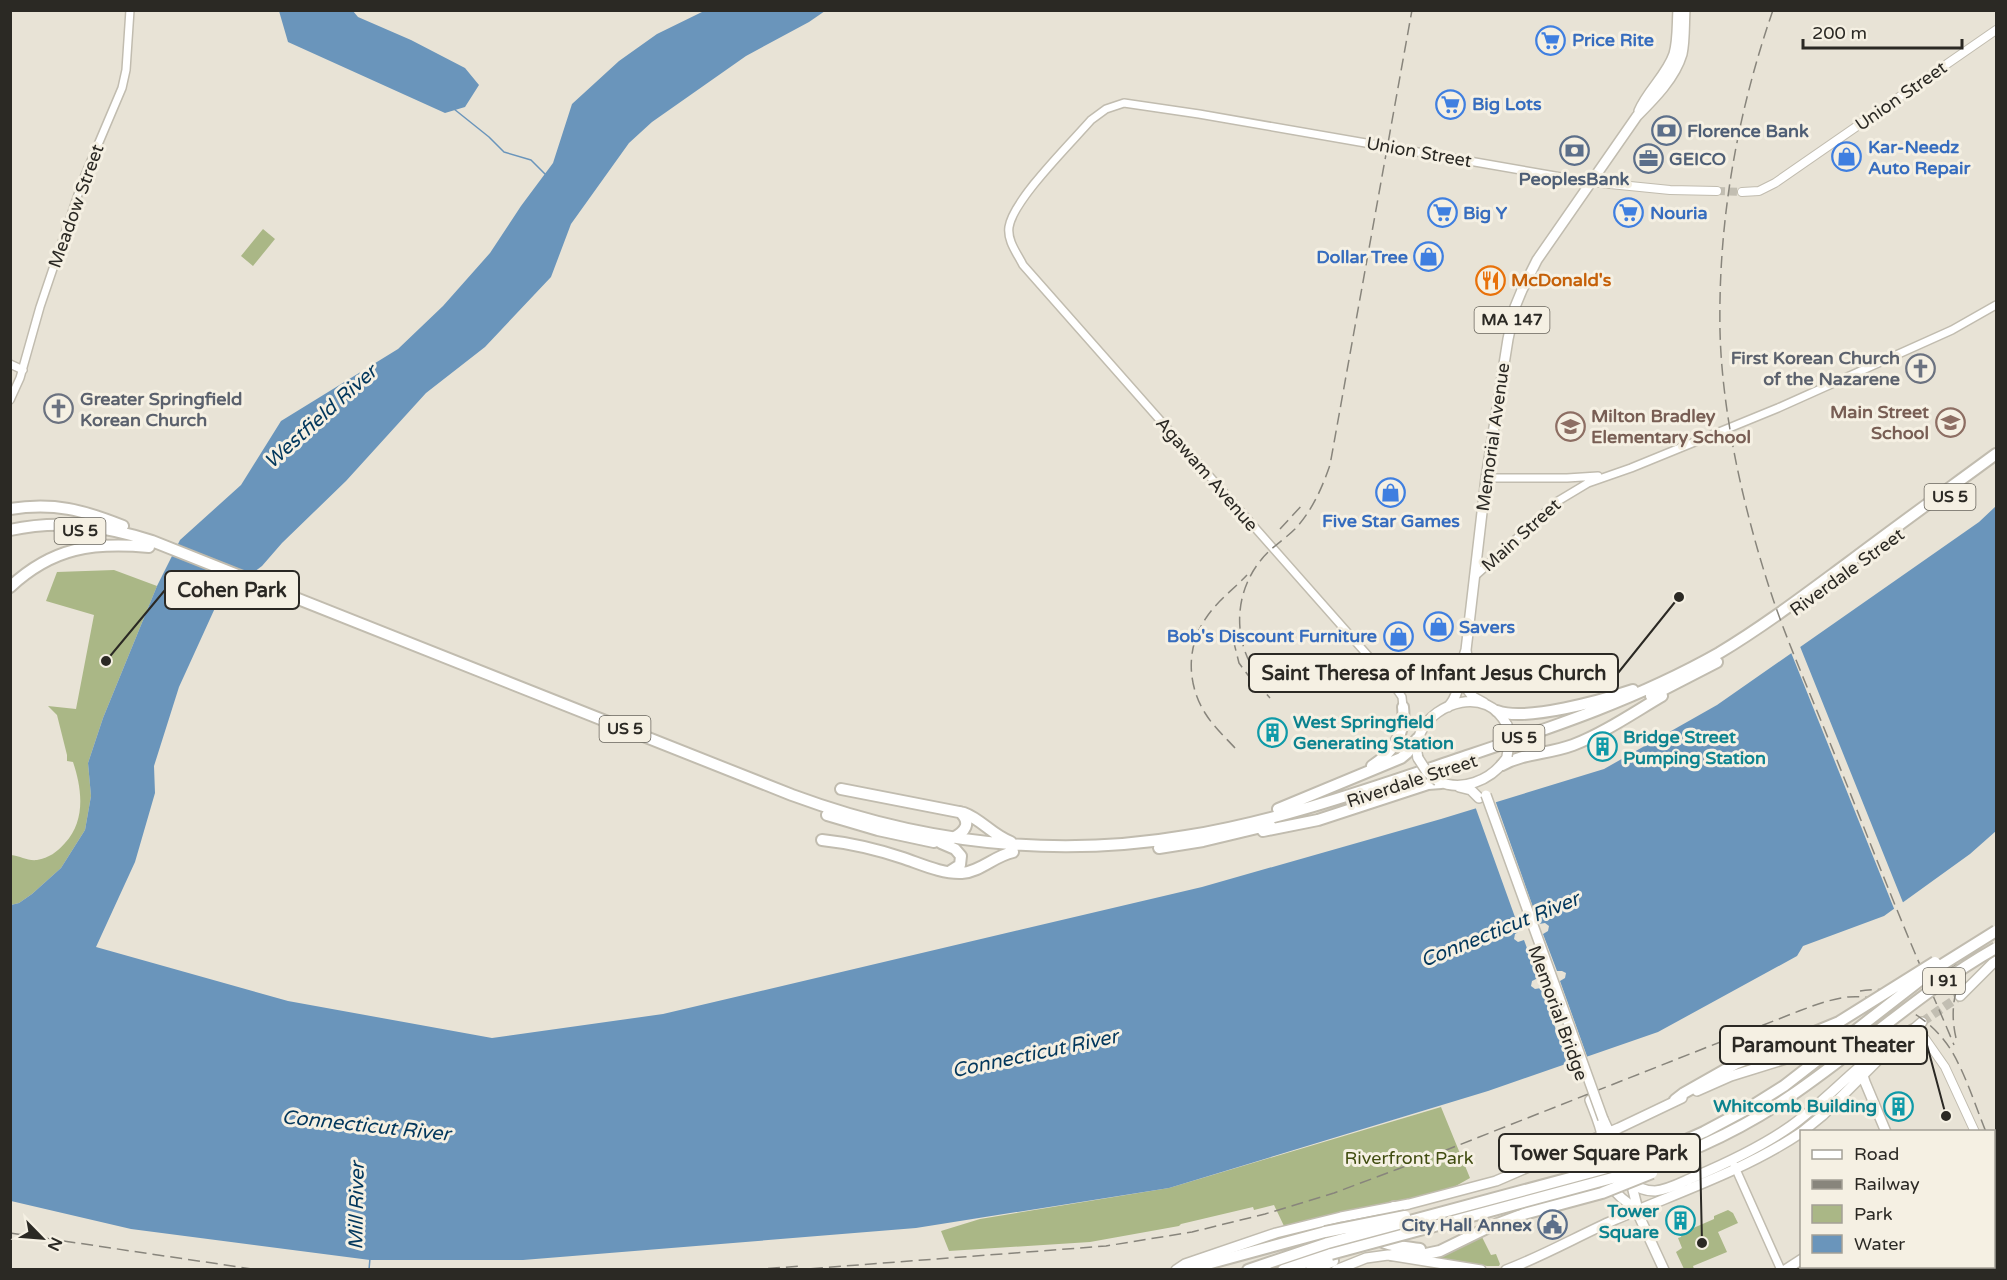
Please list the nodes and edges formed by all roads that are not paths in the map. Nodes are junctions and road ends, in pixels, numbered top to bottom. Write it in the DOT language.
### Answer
graph roads {
  1 [pos="130,10"];
  2 [pos="1678,10"];
  3 [pos="1685,10"];
  4 [pos="1996,30"];
  5 [pos="1637,116"];
  6 [pos="1590,182"];
  7 [pos="1717,191"];
  8 [pos="1742,192"];
  9 [pos="1010,241"];
  10 [pos="1996,305"];
  11 [pos="10,364"];
  12 [pos="23,370"];
  13 [pos="10,400"];
  14 [pos="1996,454"];
  15 [pos="1996,462"];
  16 [pos="1612,473"];
  17 [pos="1486,478"];
  18 [pos="10,509"];
  19 [pos="10,530"];
  20 [pos="11,537"];
  21 [pos="150,544"];
  22 [pos="1474,577"];
  23 [pos="10,587"];
  24 [pos="281,596"];
  25 [pos="1466,650"];
  26 [pos="1693,671"];
  27 [pos="1484,704"];
  28 [pos="1403,707"];
  29 [pos="1446,709"];
  30 [pos="1497,711"];
  31 [pos="1417,739"];
  32 [pos="1501,764"];
  33 [pos="1358,776"];
  34 [pos="1439,782"];
  35 [pos="1454,786"];
  36 [pos="842,789"];
  37 [pos="1482,796"];
  38 [pos="960,812"];
  39 [pos="1223,833"];
  40 [pos="953,838"];
  41 [pos="822,840"];
  42 [pos="941,843"];
  43 [pos="971,844"];
  44 [pos="1018,849"];
  45 [pos="949,872"];
  46 [pos="1996,931"];
  47 [pos="1996,938"];
  48 [pos="1981,940"];
  49 [pos="1996,948"];
  50 [pos="1996,960"];
  51 [pos="1996,971"];
  52 [pos="1866,1023"];
  53 [pos="1920,1024"];
  54 [pos="1862,1071"];
  55 [pos="1676,1100"];
  56 [pos="1800,1119"];
  57 [pos="1802,1130"];
  58 [pos="1804,1130"];
  59 [pos="1886,1130"];
  60 [pos="1974,1130"];
  61 [pos="1605,1133"];
  62 [pos="1800,1133"];
  63 [pos="1722,1136"];
  64 [pos="1733,1164"];
  65 [pos="1630,1181"];
  66 [pos="1394,1207"];
  67 [pos="1638,1210"];
  68 [pos="1355,1215"];
  69 [pos="1440,1251"];
  70 [pos="1331,1252"];
  71 [pos="1392,1255"];
  72 [pos="1366,1258"];
  73 [pos="1800,1260"];
  74 [pos="1176,1269"];
  75 [pos="1185,1269"];
  76 [pos="1248,1269"];
  77 [pos="1284,1269"];
  78 [pos="1311,1269"];
  79 [pos="1370,1269"];
  80 [pos="1481,1269"];
  81 [pos="1506,1269"];
  82 [pos="1664,1269"];
  83 [pos="1783,1269"];
  1 -- 12 [label="street, Meadow Street"];
  2 -- 5 [label="main road, Memorial Avenue / MA 147"];
  3 -- 5 [label="main road, Memorial Avenue / MA 147"];
  4 -- 8 [label="main road, Union Street"];
  5 -- 6 [label="main road, Memorial Avenue / MA 147"];
  6 -- 7 [label="main road, Union Street"];
  6 -- 9 [label="street, Union Street"];
  6 -- 17 [label="main road, Memorial Avenue / MA 147"];
  9 -- 28 [label="street, Agawam Avenue"];
  10 -- 16 [label="street, Main Street"];
  11 -- 12 [label="street"];
  12 -- 13 [label="street, Meadow Street"];
  14 -- 26 [label="highway, Riverdale Street / US 5"];
  15 -- 26 [label="highway, Riverdale Street / US 5"];
  16 -- 17 [label="street"];
  16 -- 22 [label="street, Main Street"];
  17 -- 22 [label="main road, Memorial Avenue / MA 147"];
  18 -- 21 [label="highway"];
  19 -- 21 [label="highway, US 5"];
  20 -- 21 [label="highway, US 5"];
  21 -- 23 [label="highway"];
  21 -- 24 [label="highway, US 5"];
  22 -- 25 [label="main road, Memorial Avenue / MA 147"];
  24 -- 40 [label="highway, US 5"];
  24 -- 42 [label="highway, US 5"];
  25 -- 27 [label="main road, Memorial Avenue / MA 147"];
  25 -- 29 [label="main road, Memorial Avenue / MA 147"];
  26 -- 30 [label="highway"];
  26 -- 32 [label="highway"];
  26 -- 39 [label="highway, Riverdale Street / US 5"];
  27 -- 29 [label="main road"];
  27 -- 30 [label="main road"];
  28 -- 33 [label="highway"];
  29 -- 31 [label="main road"];
  30 -- 32 [label="main road, bridge"];
  31 -- 33 [label="highway"];
  31 -- 34 [label="main road, bridge"];
  32 -- 35 [label="main road"];
  32 -- 37 [label="main road"];
  33 -- 39 [label="highway"];
  34 -- 35 [label="main road"];
  34 -- 39 [label="highway"];
  35 -- 37 [label="main road"];
  36 -- 38 [label="highway"];
  37 -- 61 [label="main road, Memorial Bridge"];
  38 -- 40 [label="highway"];
  38 -- 44 [label="highway"];
  39 -- 44 [label="highway, Riverdale Street / US 5"];
  40 -- 43 [label="highway, US 5"];
  41 -- 45 [label="highway"];
  42 -- 43 [label="highway, US 5"];
  42 -- 45 [label="highway"];
  43 -- 44 [label="highway, Riverdale Street / US 5"];
  44 -- 45 [label="highway"];
  46 -- 48 [label="highway, I 91, bridge"];
  47 -- 52 [label="highway, bridge"];
  48 -- 52 [label="highway, I 91, bridge"];
  48 -- 55 [label="highway, bridge"];
  49 -- 63 [label="highway, I 91, bridge"];
  50 -- 51 [label="main road"];
  52 -- 70 [label="highway, I 91, bridge"];
  53 -- 54 [label="main road"];
  53 -- 60 [label="main road"];
  54 -- 55 [label="main road"];
  54 -- 56 [label="main road"];
  54 -- 58 [label="main road"];
  54 -- 59 [label="main road"];
  55 -- 61 [label="main road"];
  56 -- 57 [label="main road"];
  56 -- 64 [label="main road"];
  61 -- 65 [label="main road"];
  61 -- 66 [label="main road"];
  61 -- 67 [label="main road"];
  62 -- 64 [label="main road"];
  63 -- 69 [label="highway, bridge"];
  63 -- 70 [label="highway, I 91, bridge"];
  64 -- 65 [label="main road"];
  64 -- 67 [label="main road"];
  64 -- 83 [label="street"];
  65 -- 67 [label="main road"];
  66 -- 68 [label="main road"];
  66 -- 69 [label="highway"];
  67 -- 81 [label="main road"];
  67 -- 82 [label="main road"];
  68 -- 72 [label="main road"];
  68 -- 74 [label="main road"];
  69 -- 71 [label="highway"];
  70 -- 72 [label="main road"];
  70 -- 75 [label="highway"];
  70 -- 76 [label="highway, I 91"];
  70 -- 77 [label="highway, I 91"];
  70 -- 78 [label="highway"];
  71 -- 72 [label="main road"];
  71 -- 80 [label="main road"];
  72 -- 79 [label="main road"];
  73 -- 83 [label="main road"];
}
